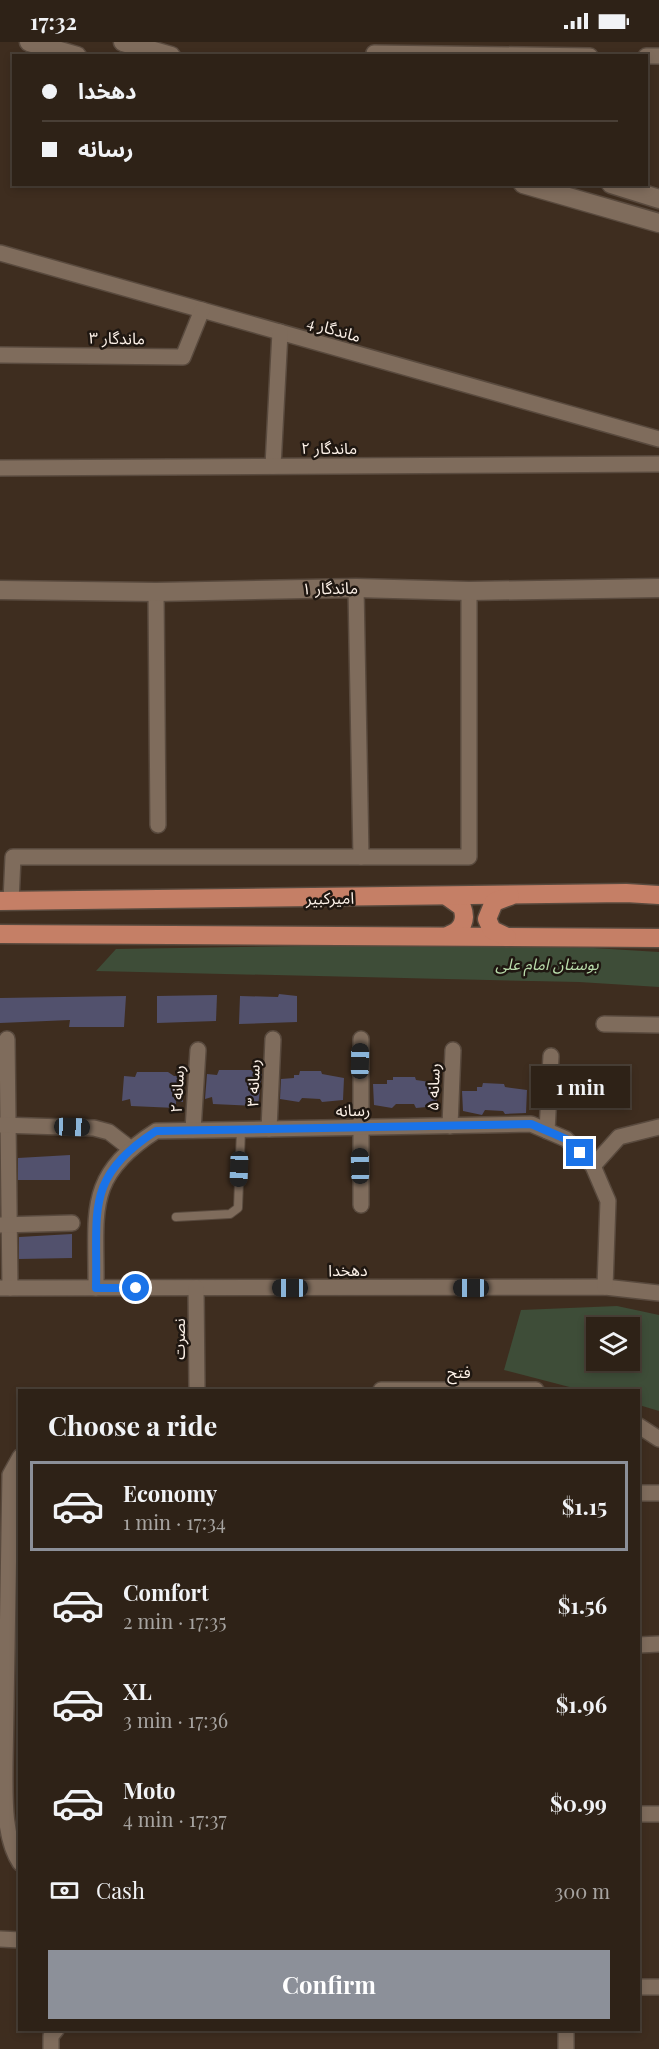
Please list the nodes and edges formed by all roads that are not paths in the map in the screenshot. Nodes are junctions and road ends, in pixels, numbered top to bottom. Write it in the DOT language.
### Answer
graph roads {
  1 [pos="29,42"];
  2 [pos="123,42"];
  3 [pos="70,54"];
  4 [pos="164,54"];
  5 [pos="374,54"];
  6 [pos="446,54"];
  7 [pos="530,186"];
  8 [pos="617,186"];
  9 [pos="659,199"];
  10 [pos="659,223"];
  11 [pos="0,253"];
  12 [pos="202,310"];
  13 [pos="280,332"];
  14 [pos="0,355"];
  15 [pos="659,439"];
  16 [pos="659,464"];
  17 [pos="273,466"];
  18 [pos="0,468"];
  19 [pos="356,588"];
  20 [pos="659,588"];
  21 [pos="0,590"];
  22 [pos="469,591"];
  23 [pos="156,592"];
  24 [pos="158,825"];
  25 [pos="361,857"];
  26 [pos="659,895"];
  27 [pos="512,896"];
  28 [pos="448,897"];
  29 [pos="5,901"];
  30 [pos="0,934"];
  31 [pos="449,935"];
  32 [pos="508,937"];
  33 [pos="659,939"];
  34 [pos="604,1024"];
  35 [pos="659,1025"];
  36 [pos="7,1039"];
  37 [pos="273,1039"];
  38 [pos="361,1039"];
  39 [pos="198,1050"];
  40 [pos="453,1050"];
  41 [pos="551,1056"];
  42 [pos="3,1125"];
  43 [pos="450,1126"];
  44 [pos="359,1127"];
  45 [pos="659,1127"];
  46 [pos="269,1129"];
  47 [pos="193,1130"];
  48 [pos="240,1130"];
  49 [pos="547,1131"];
  50 [pos="131,1149"];
  51 [pos="593,1166"];
  52 [pos="361,1205"];
  53 [pos="176,1217"];
  54 [pos="72,1223"];
  55 [pos="4,1225"];
  56 [pos="605,1287"];
  57 [pos="5,1288"];
  58 [pos="96,1288"];
  59 [pos="196,1288"];
  60 [pos="659,1293"];
  61 [pos="197,1389"];
  62 [pos="640,1427"];
  63 [pos="659,1439"];
  64 [pos="18,1459"];
  65 [pos="5,1475"];
  66 [pos="640,1493"];
  67 [pos="659,1493"];
  68 [pos="14,1565"];
  69 [pos="4,1626"];
  70 [pos="659,1644"];
  71 [pos="640,1645"];
  72 [pos="8,1718"];
  73 [pos="640,1814"];
  74 [pos="659,1814"];
  75 [pos="18,1860"];
  76 [pos="0,1939"];
  77 [pos="18,1940"];
  78 [pos="640,1987"];
  79 [pos="659,1987"];
  80 [pos="566,2031"];
  81 [pos="566,2049"];
  1 -- 3 [label="street"];
  2 -- 4 [label="street"];
  5 -- 6 [label="street"];
  7 -- 10 [label="street"];
  8 -- 9 [label="street"];
  11 -- 12 [label="street, ماندگار 4"];
  12 -- 13 [label="street, ماندگار 4"];
  12 -- 14 [label="street, ماندگار ۳"];
  13 -- 15 [label="street, ماندگار 4"];
  13 -- 17 [label="street"];
  16 -- 17 [label="street, ماندگار ۲"];
  17 -- 18 [label="street, ماندگار ۲"];
  19 -- 22 [label="street, ماندگار ۱"];
  19 -- 23 [label="street, ماندگار ۱"];
  19 -- 25 [label="street"];
  20 -- 22 [label="street, ماندگار ۱"];
  21 -- 23 [label="street, ماندگار ۱"];
  22 -- 25 [label="street"];
  23 -- 24 [label="street"];
  25 -- 29 [label="street"];
  26 -- 27 [label="main road, امیرکبیر"];
  27 -- 28 [label="main road, امیرکبیر"];
  27 -- 32 [label="main road"];
  28 -- 29 [label="main road, امیرکبیر"];
  28 -- 31 [label="main road"];
  30 -- 31 [label="main road"];
  31 -- 32 [label="main road"];
  32 -- 33 [label="main road"];
  34 -- 35 [label="street"];
  36 -- 42 [label="street"];
  37 -- 46 [label="street, رسانه ۳"];
  38 -- 44 [label="street"];
  39 -- 47 [label="street, رسانه ۲"];
  40 -- 43 [label="street, رسانه ۵"];
  41 -- 49 [label="street"];
  42 -- 50 [label="street"];
  42 -- 55 [label="street"];
  43 -- 44 [label="street, رسانه"];
  43 -- 49 [label="street, رسانه"];
  44 -- 46 [label="street, رسانه"];
  44 -- 52 [label="street"];
  45 -- 51 [label="street"];
  46 -- 48 [label="street, رسانه"];
  47 -- 48 [label="street, رسانه"];
  47 -- 50 [label="street, رسانه"];
  48 -- 53 [label="lane"];
  49 -- 51 [label="street, رسانه"];
  50 -- 58 [label="street, رسانه"];
  51 -- 56 [label="street, رسانه"];
  54 -- 55 [label="street"];
  55 -- 57 [label="street"];
  56 -- 59 [label="street, دهخدا"];
  56 -- 60 [label="street, دهخدا"];
  57 -- 58 [label="street, دهخدا"];
  58 -- 59 [label="street, دهخدا"];
  59 -- 61 [label="street, نصرت"];
  62 -- 63 [label="street"];
  64 -- 65 [label="street"];
  65 -- 68 [label="street"];
  66 -- 67 [label="street"];
  68 -- 69 [label="street"];
  69 -- 72 [label="street"];
  70 -- 71 [label="street"];
  72 -- 75 [label="street"];
  73 -- 74 [label="street"];
  76 -- 77 [label="street"];
  78 -- 79 [label="street"];
  80 -- 81 [label="street"];
}
